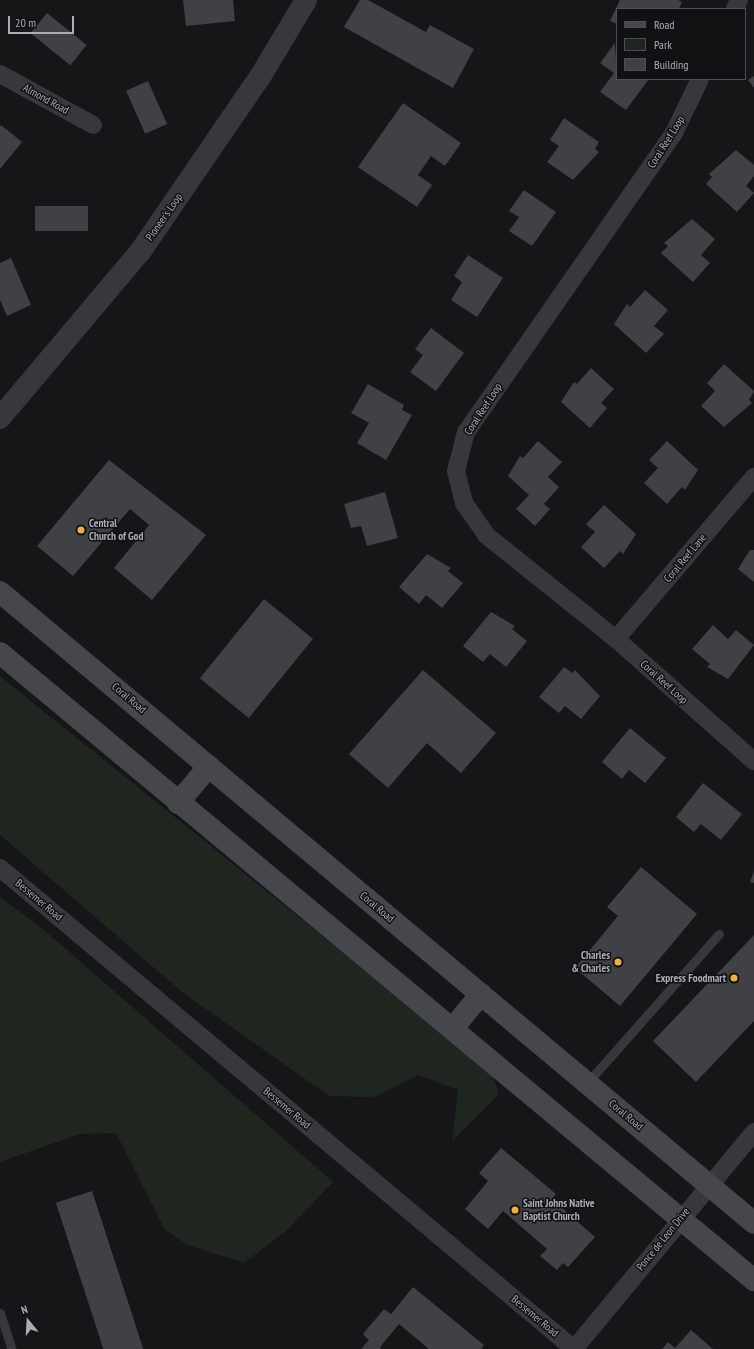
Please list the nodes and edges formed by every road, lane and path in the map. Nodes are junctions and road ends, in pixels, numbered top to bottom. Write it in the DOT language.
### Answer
graph roads {
  1 [pos="306,0"];
  2 [pos="0,74"];
  3 [pos="700,80"];
  4 [pos="93,125"];
  5 [pos="0,418"];
  6 [pos="754,477"];
  7 [pos="0,592"];
  8 [pos="616,639"];
  9 [pos="0,653"];
  10 [pos="754,762"];
  11 [pos="209,766"];
  12 [pos="178,803"];
  13 [pos="0,868"];
  14 [pos="719,934"];
  15 [pos="481,994"];
  16 [pos="453,1028"];
  17 [pos="587,1083"];
  18 [pos="754,1132"];
  19 [pos="709,1184"];
  20 [pos="681,1217"];
  21 [pos="754,1223"];
  22 [pos="754,1280"];
  23 [pos="0,1313"];
  24 [pos="12,1349"];
  25 [pos="574,1349"];
  1 -- 5 [label="street, Pioneer's Loop"];
  2 -- 4 [label="street, Almond Road"];
  3 -- 8 [label="street, Coral Reef Loop"];
  6 -- 8 [label="street, Coral Reef Lane"];
  7 -- 11 [label="main road, Coral Road"];
  8 -- 10 [label="street, Coral Reef Loop"];
  9 -- 12 [label="main road"];
  11 -- 12 [label="main road"];
  11 -- 15 [label="main road, Coral Road"];
  12 -- 16 [label="main road"];
  13 -- 25 [label="street, Bessemer Road"];
  14 -- 17 [label="lane"];
  15 -- 16 [label="main road"];
  15 -- 17 [label="main road, Coral Road"];
  16 -- 20 [label="main road"];
  17 -- 19 [label="main road, Coral Road"];
  18 -- 19 [label="street, Ponce de Leon Drive"];
  19 -- 20 [label="street, Ponce de Leon Drive"];
  19 -- 21 [label="main road, Coral Road"];
  20 -- 22 [label="main road"];
  20 -- 25 [label="street, Ponce de Leon Drive"];
  23 -- 24 [label="lane"];
}
